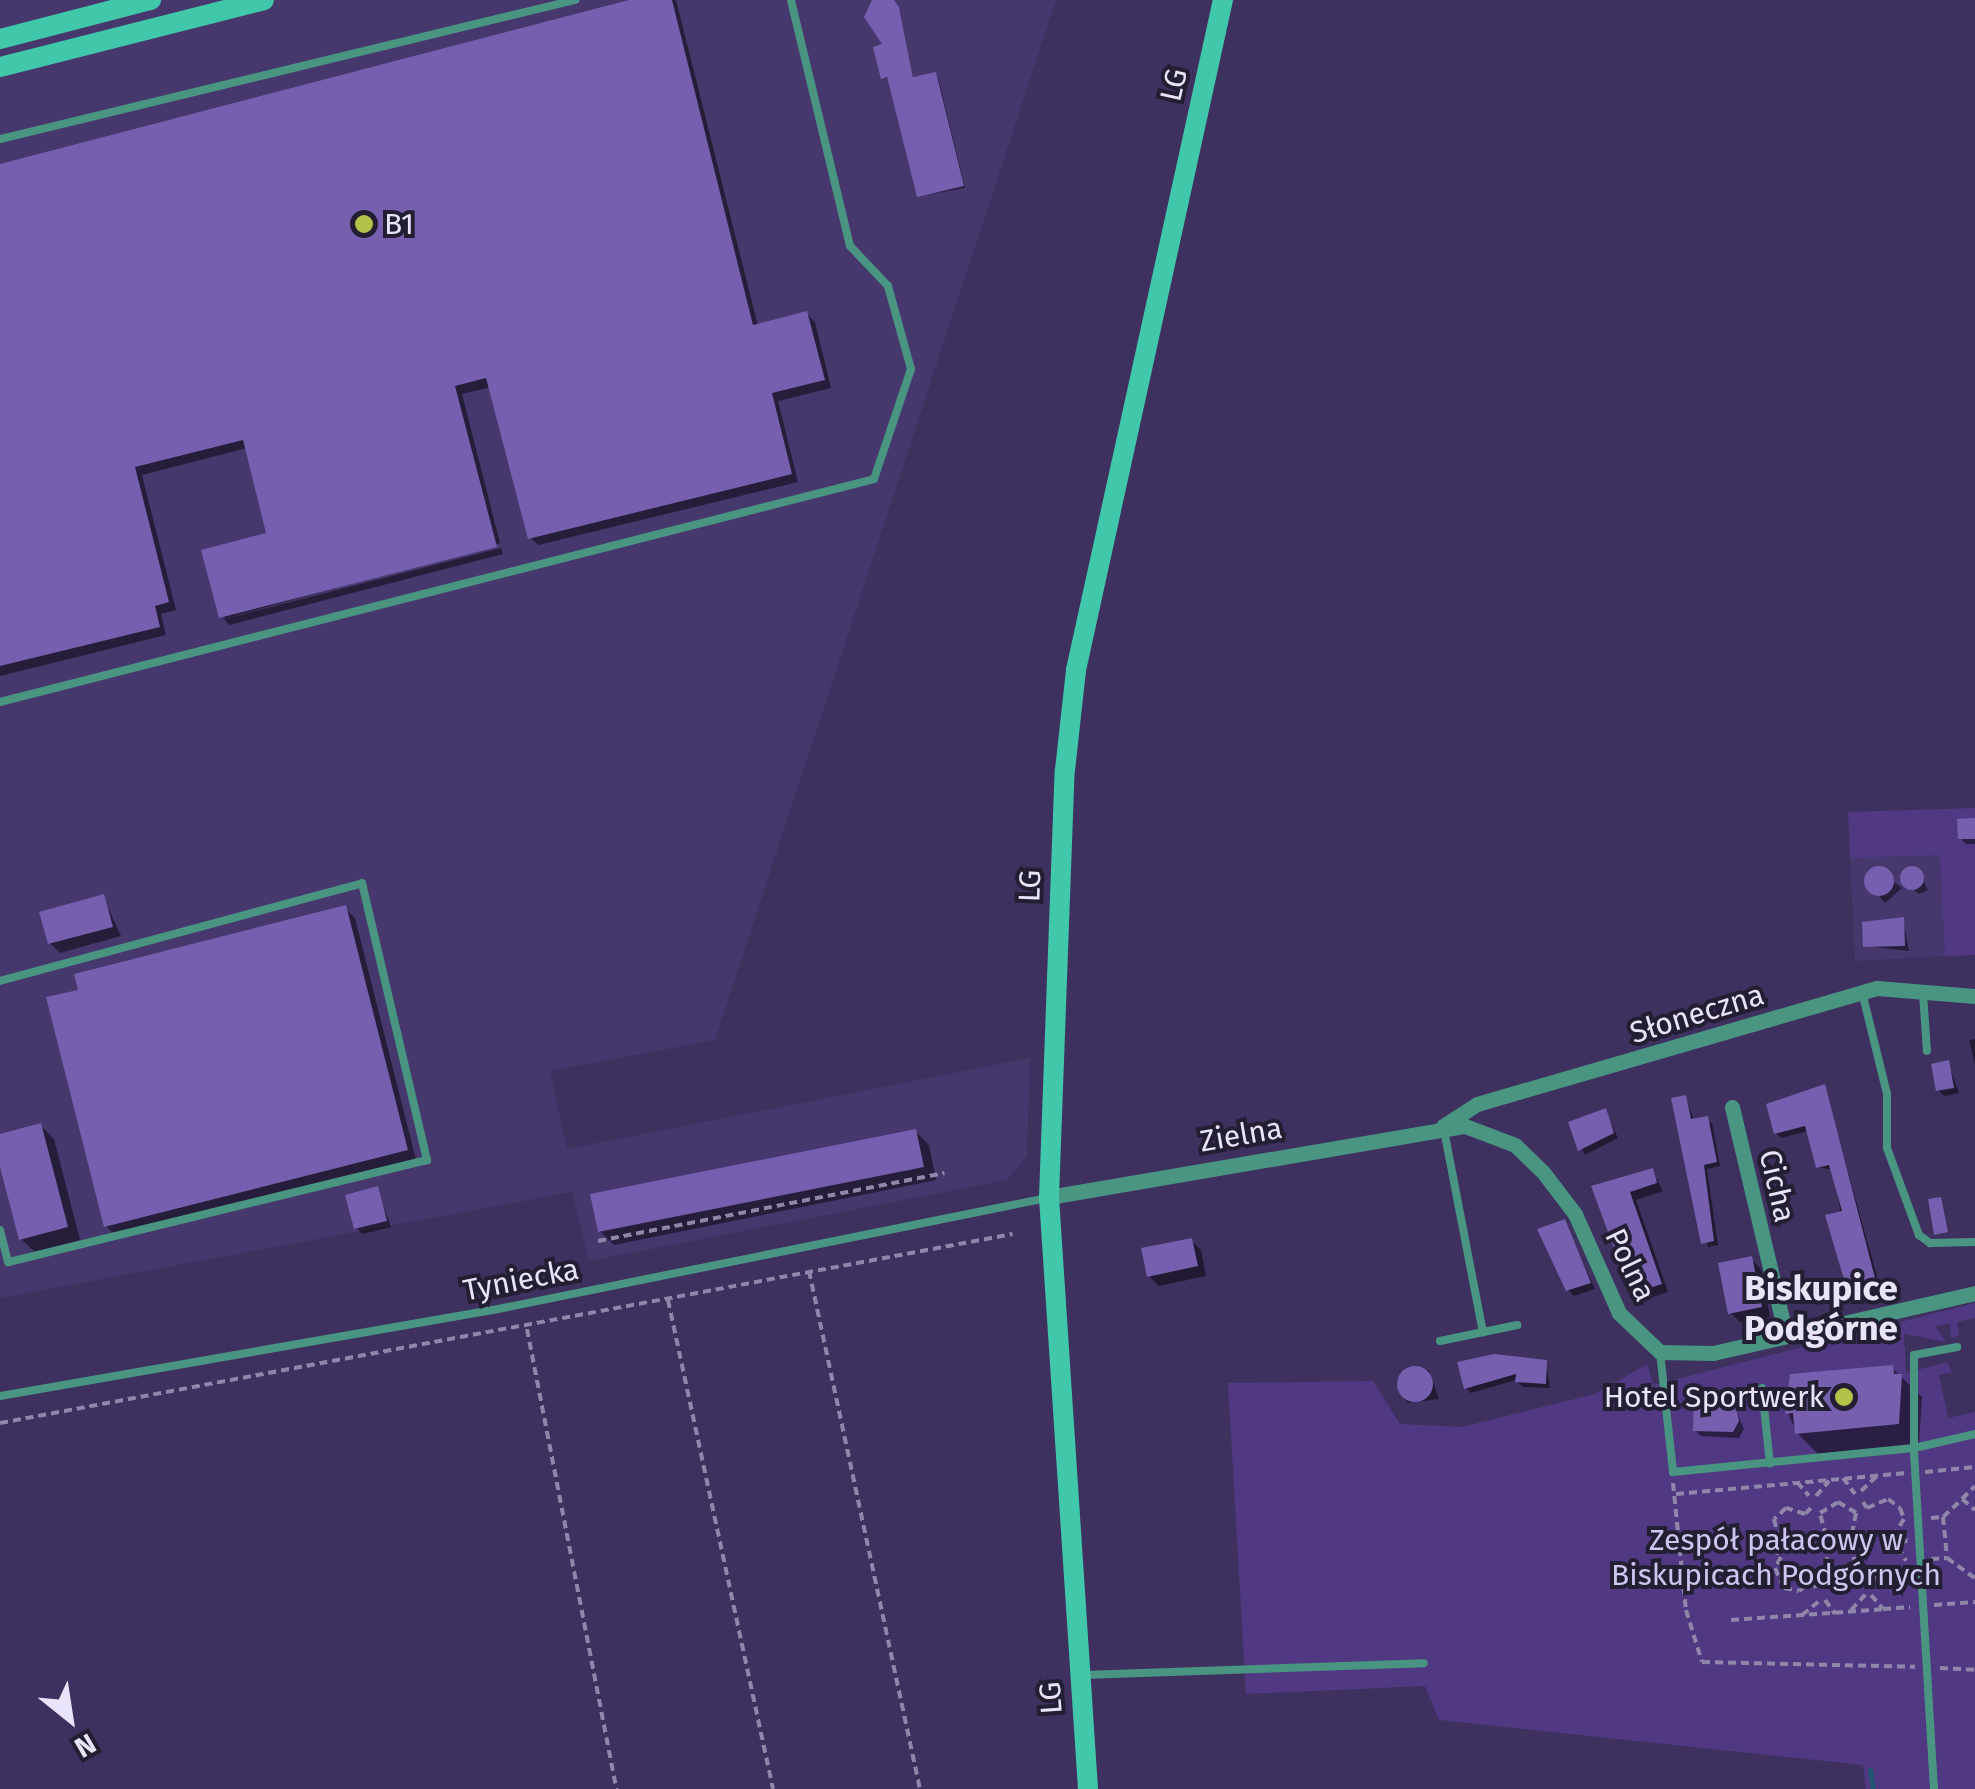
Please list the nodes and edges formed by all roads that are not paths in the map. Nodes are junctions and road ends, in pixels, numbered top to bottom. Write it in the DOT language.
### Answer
graph roads {
  1 [pos="152,0"];
  2 [pos="264,0"];
  3 [pos="575,0"];
  4 [pos="791,0"];
  5 [pos="1223,0"];
  6 [pos="0,38"];
  7 [pos="0,67"];
  8 [pos="0,139"];
  9 [pos="0,702"];
  10 [pos="0,981"];
  11 [pos="1923,989"];
  12 [pos="1862,992"];
  13 [pos="1975,996"];
  14 [pos="1927,1051"];
  15 [pos="1732,1107"];
  16 [pos="1444,1126"];
  17 [pos="1049,1197"];
  18 [pos="0,1230"];
  19 [pos="1975,1242"];
  20 [pos="1975,1293"];
  21 [pos="1517,1325"];
  22 [pos="1483,1332"];
  23 [pos="1786,1335"];
  24 [pos="1440,1341"];
  25 [pos="1958,1347"];
  26 [pos="1660,1352"];
  27 [pos="1762,1388"];
  28 [pos="0,1396"];
  29 [pos="1975,1434"];
  30 [pos="1914,1448"];
  31 [pos="1770,1464"];
  32 [pos="1424,1663"];
  33 [pos="1080,1676"];
  34 [pos="1088,1789"];
  35 [pos="1934,1789"];
  1 -- 6 [label="main road"];
  2 -- 7 [label="main road"];
  3 -- 8 [label="lane"];
  4 -- 9 [label="lane"];
  5 -- 17 [label="main road, LG"];
  10 -- 18 [label="lane"];
  11 -- 12 [label="street, Słoneczna"];
  11 -- 13 [label="street, Słoneczna"];
  11 -- 14 [label="lane"];
  12 -- 16 [label="street, Słoneczna"];
  12 -- 19 [label="lane"];
  15 -- 23 [label="street, Cicha"];
  16 -- 17 [label="street, Zielna"];
  16 -- 22 [label="lane"];
  16 -- 26 [label="street, Polna"];
  17 -- 28 [label="lane, Tyniecka"];
  17 -- 33 [label="main road, LG"];
  20 -- 23 [label="street"];
  21 -- 22 [label="lane"];
  22 -- 24 [label="lane"];
  23 -- 26 [label="street"];
  25 -- 30 [label="lane"];
  26 -- 31 [label="lane"];
  27 -- 31 [label="lane"];
  29 -- 30 [label="lane"];
  30 -- 31 [label="lane"];
  30 -- 35 [label="lane"];
  32 -- 33 [label="lane"];
  33 -- 34 [label="main road, LG"];
}
